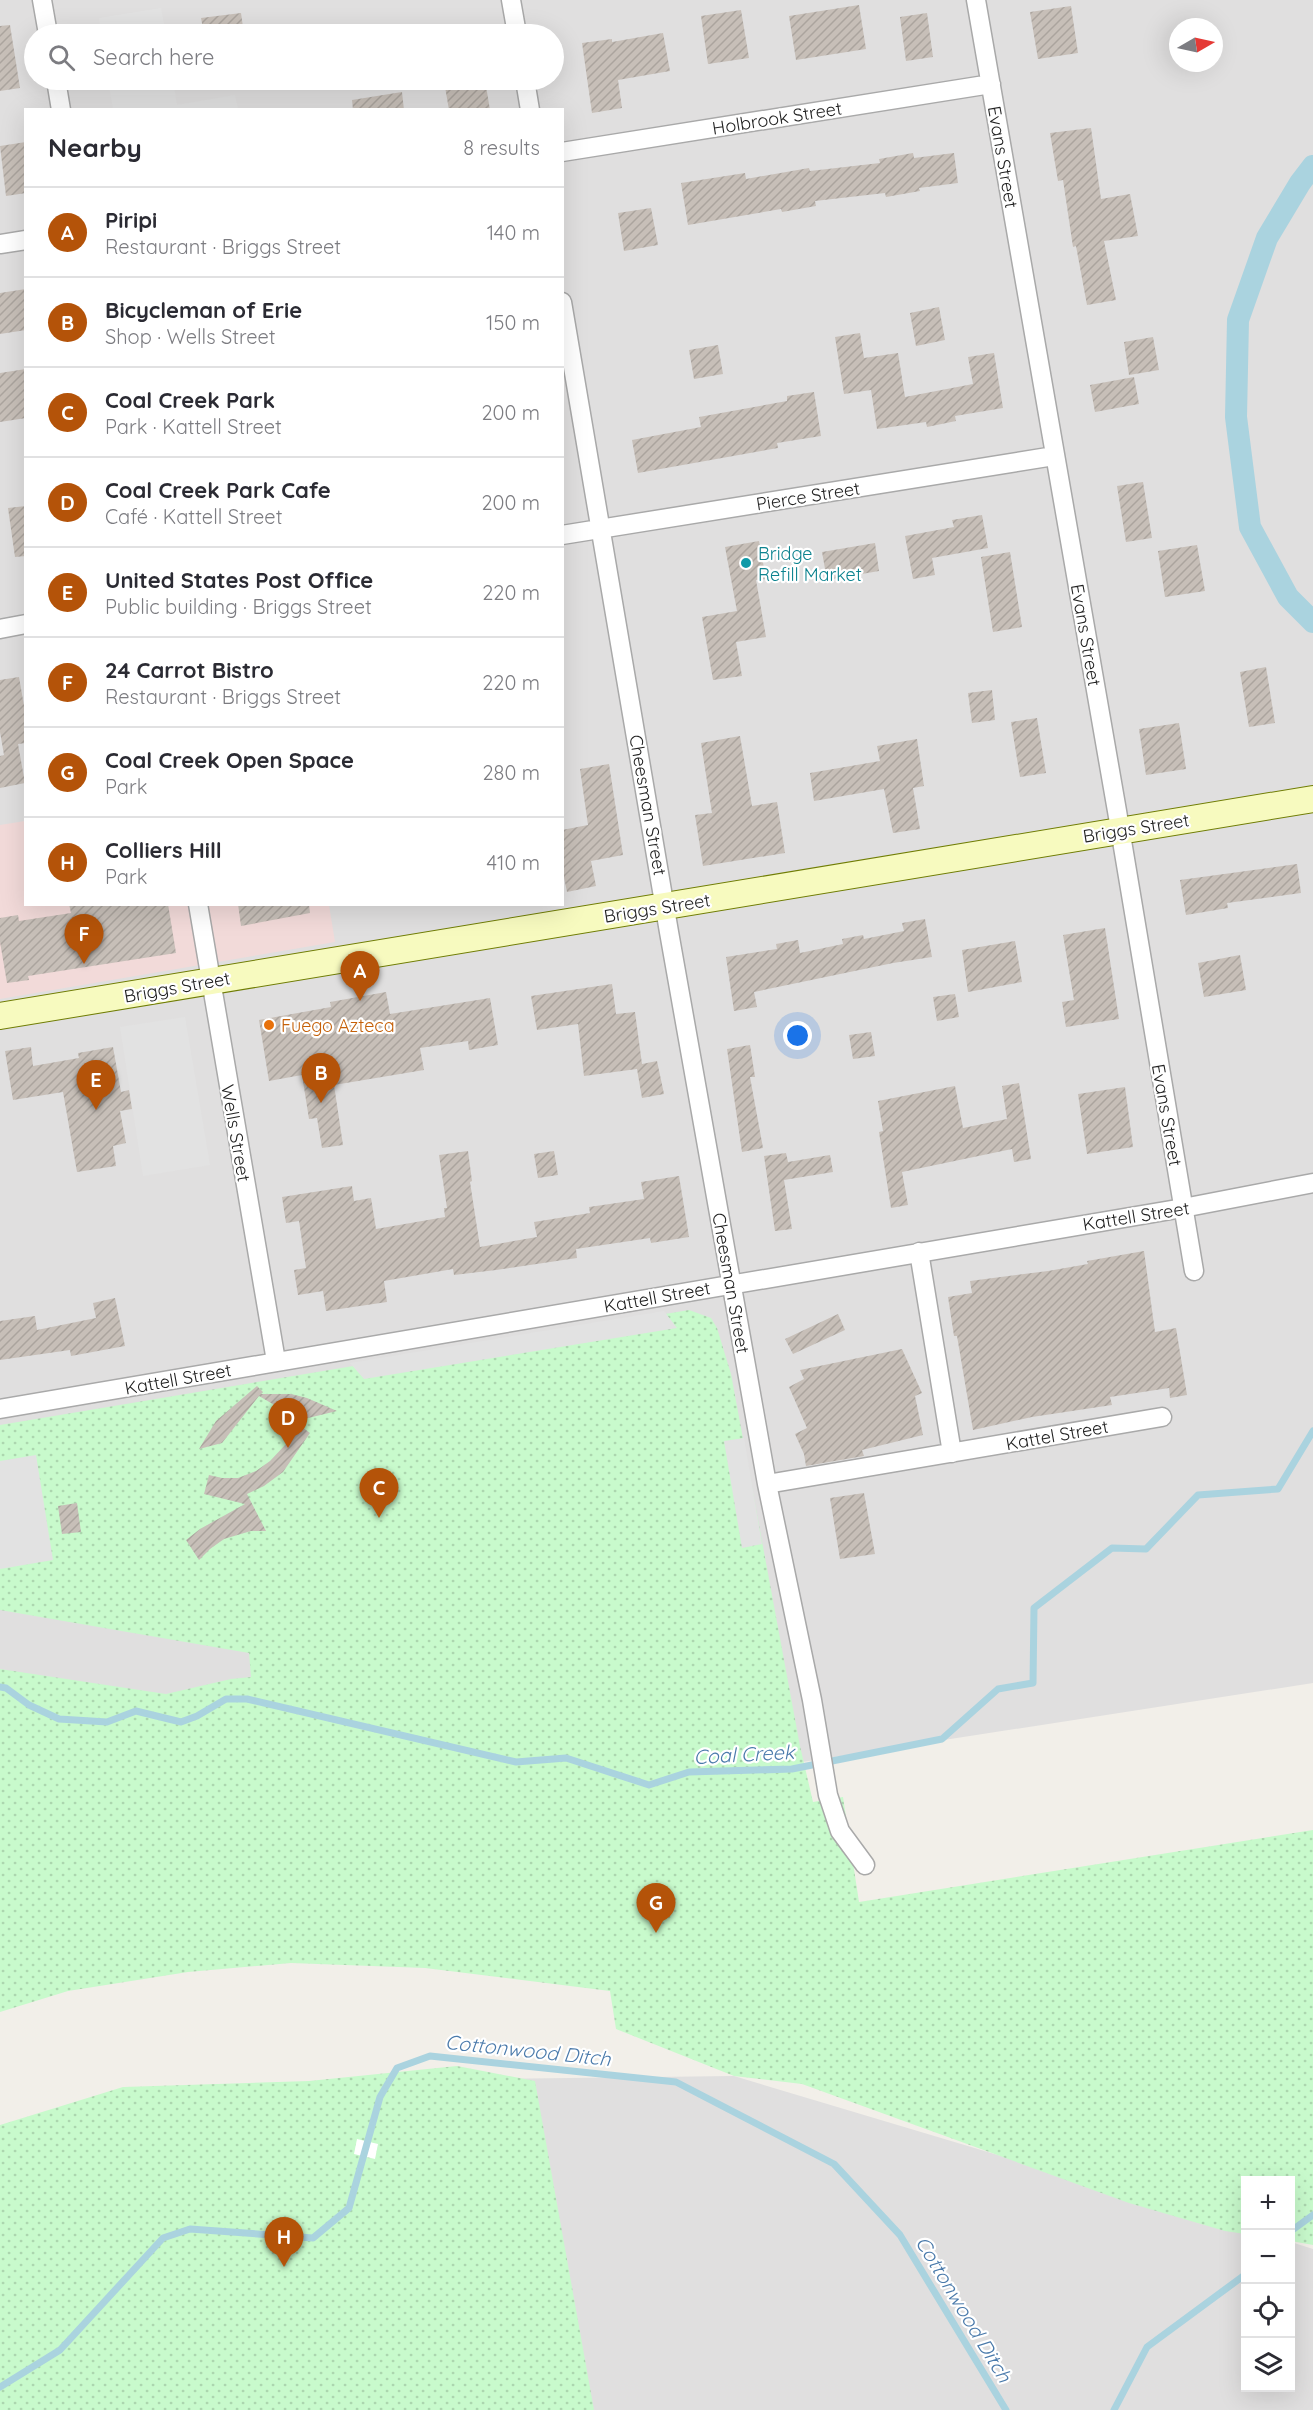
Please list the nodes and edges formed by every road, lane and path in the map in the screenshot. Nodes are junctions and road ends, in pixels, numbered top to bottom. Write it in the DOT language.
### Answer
graph roads {
  1 [pos="42,0"];
  2 [pos="511,0"];
  3 [pos="976,0"];
  4 [pos="46,24"];
  5 [pos="515,24"];
  6 [pos="991,84"];
  7 [pos="58,90"];
  8 [pos="527,90"];
  9 [pos="61,108"];
  10 [pos="530,108"];
  11 [pos="564,152"];
  12 [pos="24,240"];
  13 [pos="0,244"];
  14 [pos="564,314"];
  15 [pos="1054,456"];
  16 [pos="601,529"];
  17 [pos="564,535"];
  18 [pos="24,624"];
  19 [pos="0,629"];
  20 [pos="1313,799"];
  21 [pos="1120,831"];
  22 [pos="198,906"];
  23 [pos="665,907"];
  24 [pos="210,981"];
  25 [pos="0,1016"];
  26 [pos="1313,1184"];
  27 [pos="1183,1208"];
  28 [pos="919,1252"];
  29 [pos="1194,1271"];
  30 [pos="731,1284"];
  31 [pos="276,1361"];
  32 [pos="0,1409"];
  33 [pos="1162,1417"];
  34 [pos="952,1453"];
  35 [pos="767,1484"];
  36 [pos="865,1865"];
  1 -- 4 [label="street"];
  2 -- 5 [label="street"];
  3 -- 6 [label="street, Evans Street"];
  6 -- 11 [label="street, Holbrook Street"];
  6 -- 15 [label="street, Evans Street"];
  7 -- 9 [label="street"];
  8 -- 10 [label="street"];
  12 -- 13 [label="street"];
  14 -- 16 [label="street, Cheesman Street"];
  15 -- 16 [label="street, Pierce Street"];
  15 -- 21 [label="street, Evans Street"];
  16 -- 17 [label="street, Pierce Street"];
  16 -- 23 [label="street, Cheesman Street"];
  18 -- 19 [label="street"];
  20 -- 21 [label="street, Briggs Street"];
  21 -- 23 [label="street, Briggs Street"];
  21 -- 27 [label="street, Evans Street"];
  22 -- 24 [label="street, Wells Street"];
  23 -- 24 [label="street, Briggs Street"];
  23 -- 30 [label="street, Cheesman Street"];
  24 -- 25 [label="street, Briggs Street"];
  24 -- 31 [label="street, Wells Street"];
  26 -- 27 [label="street, Kattell Street"];
  27 -- 28 [label="street, Kattell Street"];
  27 -- 29 [label="street, Evans Street"];
  28 -- 30 [label="street, Kattell Street"];
  28 -- 34 [label="street"];
  30 -- 31 [label="street, Kattell Street"];
  30 -- 35 [label="street, Cheesman Street"];
  31 -- 32 [label="street, Kattell Street"];
  33 -- 34 [label="street, Kattel Street"];
  34 -- 35 [label="street, Kattel Street"];
  35 -- 36 [label="street, Cheesman Street"];
}
